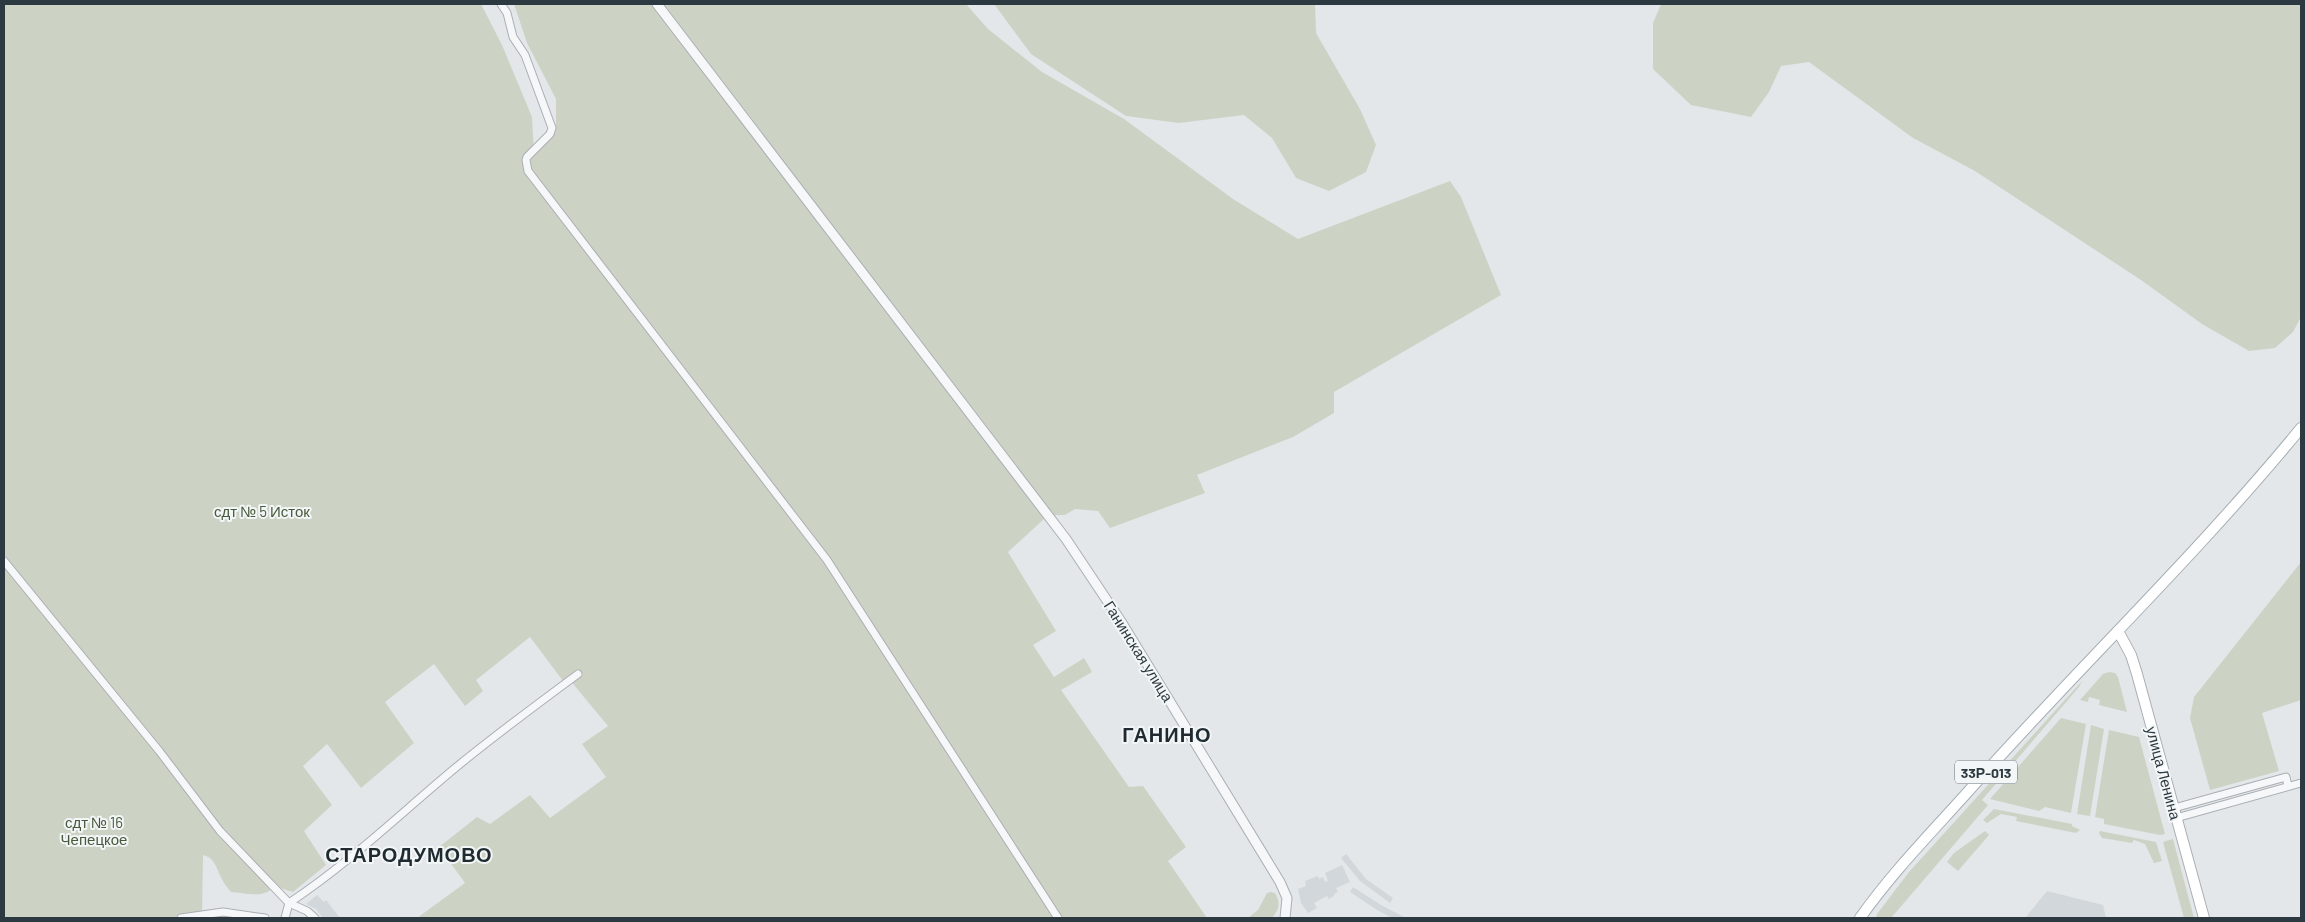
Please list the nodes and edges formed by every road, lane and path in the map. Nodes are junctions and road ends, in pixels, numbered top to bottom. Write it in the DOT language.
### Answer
graph roads {
  1 [pos="502,4"];
  2 [pos="657,4"];
  3 [pos="2301,428"];
  4 [pos="4,561"];
  5 [pos="2118,630"];
  6 [pos="578,674"];
  7 [pos="2301,783"];
  8 [pos="2175,813"];
  9 [pos="289,903"];
  10 [pos="180,918"];
  11 [pos="265,918"];
  12 [pos="286,918"];
  13 [pos="315,918"];
  14 [pos="1058,918"];
  15 [pos="1285,918"];
  16 [pos="1860,918"];
  17 [pos="2204,918"];
  1 -- 14 [label="street"];
  2 -- 15 [label="street, Ганинская улица"];
  3 -- 5 [label="main road, 33Р-013"];
  4 -- 9 [label="street"];
  5 -- 8 [label="main road, улица Ленина"];
  5 -- 16 [label="main road, 33Р-013"];
  6 -- 9 [label="street"];
  7 -- 8 [label="street"];
  8 -- 17 [label="main road, улица Ленина"];
  9 -- 12 [label="street"];
  9 -- 13 [label="street"];
  10 -- 11 [label="street"];
}
